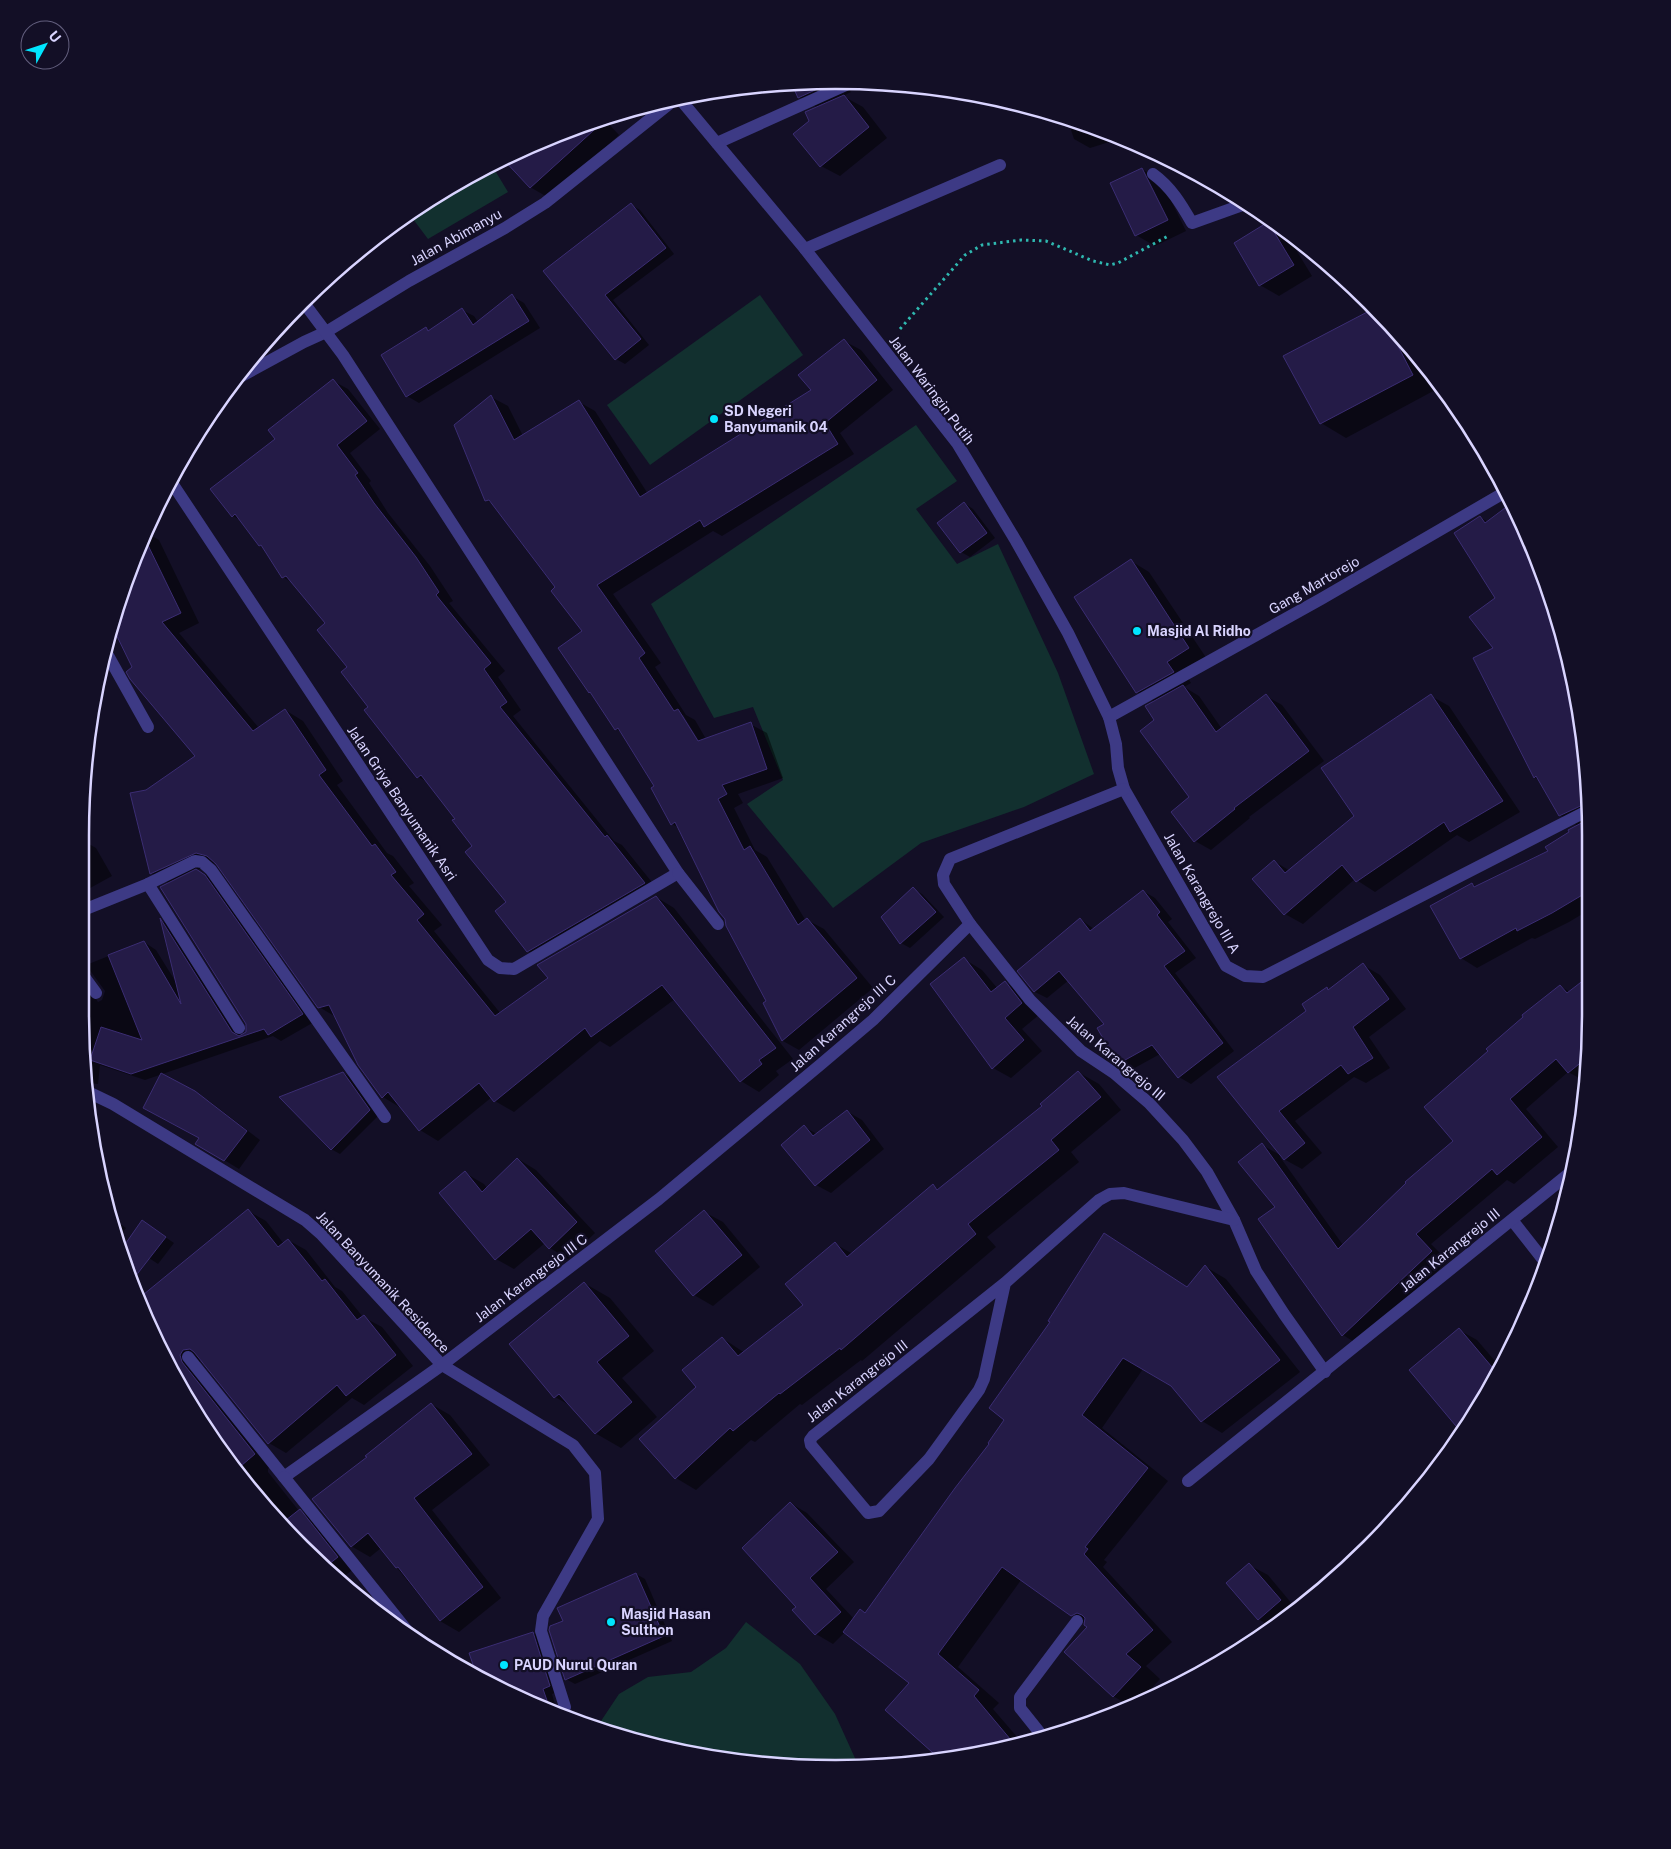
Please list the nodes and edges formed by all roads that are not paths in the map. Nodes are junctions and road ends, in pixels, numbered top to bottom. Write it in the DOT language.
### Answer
graph roads {
  1 [pos="837,89"];
  2 [pos="684,104"];
  3 [pos="662,109"];
  4 [pos="717,143"];
  5 [pos="1000,165"];
  6 [pos="1153,174"];
  7 [pos="1237,207"];
  8 [pos="806,249"];
  9 [pos="307,307"];
  10 [pos="326,332"];
  11 [pos="251,371"];
  12 [pos="175,488"];
  13 [pos="1500,495"];
  14 [pos="110,659"];
  15 [pos="1109,717"];
  16 [pos="148,727"];
  17 [pos="1124,788"];
  18 [pos="1582,814"];
  19 [pos="678,873"];
  20 [pos="148,884"];
  21 [pos="89,908"];
  22 [pos="718,924"];
  23 [pos="970,924"];
  24 [pos="89,983"];
  25 [pos="96,993"];
  26 [pos="239,1028"];
  27 [pos="93,1095"];
  28 [pos="385,1117"];
  29 [pos="1564,1178"];
  30 [pos="1234,1220"];
  31 [pos="1512,1220"];
  32 [pos="1542,1258"];
  33 [pos="1005,1283"];
  34 [pos="188,1357"];
  35 [pos="442,1364"];
  36 [pos="1325,1372"];
  37 [pos="284,1477"];
  38 [pos="1188,1481"];
  39 [pos="394,1615"];
  40 [pos="1077,1622"];
  41 [pos="565,1707"];
  42 [pos="1039,1732"];
  1 -- 4 [label="street"];
  2 -- 4 [label="street, Jalan Waringin Putih"];
  3 -- 10 [label="street, Jalan Abimanyu"];
  4 -- 8 [label="street, Jalan Waringin Putih"];
  5 -- 8 [label="street"];
  6 -- 7 [label="street"];
  8 -- 15 [label="street, Jalan Waringin Putih"];
  9 -- 10 [label="street"];
  10 -- 11 [label="street, Jalan Abimanyu"];
  10 -- 19 [label="street"];
  12 -- 19 [label="street, Jalan Griya Banyumanik Asri"];
  13 -- 15 [label="street, Gang Martorejo"];
  14 -- 16 [label="street"];
  15 -- 17 [label="street, Jalan Waringin Putih"];
  17 -- 18 [label="street, Jalan Karangrejo III A"];
  17 -- 23 [label="street"];
  19 -- 22 [label="street"];
  20 -- 21 [label="street"];
  20 -- 26 [label="street"];
  20 -- 28 [label="street"];
  23 -- 30 [label="street, Jalan Karangrejo III"];
  23 -- 35 [label="street, Jalan Karangrejo III C"];
  24 -- 25 [label="street"];
  27 -- 35 [label="street, Jalan Banyumanik Residence"];
  29 -- 31 [label="street, Jalan Karangrejo III"];
  30 -- 33 [label="street, Jalan Karangrejo III"];
  30 -- 36 [label="street, Jalan Karangrejo III"];
  31 -- 32 [label="street"];
  31 -- 36 [label="street, Jalan Karangrejo III"];
  33 -- 33 [label="street, Jalan Karangrejo III"];
  34 -- 37 [label="street"];
  35 -- 37 [label="street, Jalan Banyumanik Residence"];
  35 -- 41 [label="street"];
  36 -- 38 [label="street, Jalan Karangrejo III"];
  37 -- 39 [label="street"];
  40 -- 42 [label="street"];
}
